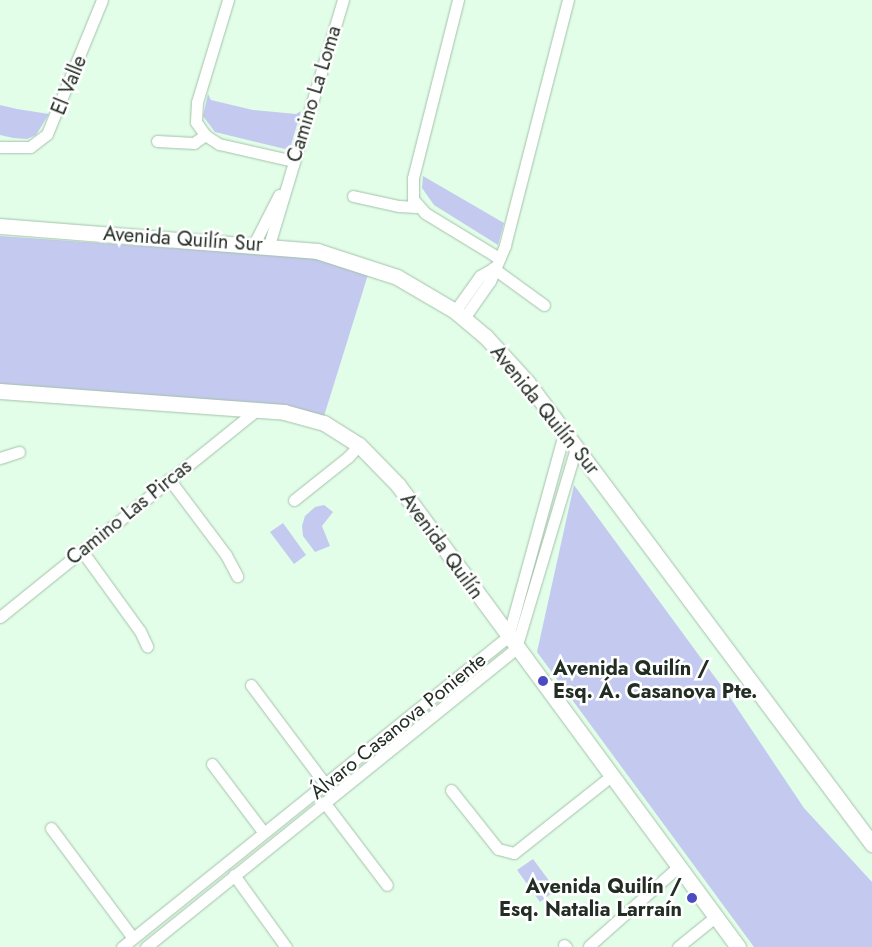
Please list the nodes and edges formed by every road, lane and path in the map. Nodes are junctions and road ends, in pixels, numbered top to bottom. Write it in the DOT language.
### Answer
graph roads {
  1 [pos="102,0"];
  2 [pos="228,0"];
  3 [pos="343,0"];
  4 [pos="458,0"];
  5 [pos="568,0"];
  6 [pos="205,135"];
  7 [pos="0,142"];
  8 [pos="157,142"];
  9 [pos="0,147"];
  10 [pos="14,147"];
  11 [pos="294,161"];
  12 [pos="353,196"];
  13 [pos="416,207"];
  14 [pos="0,226"];
  15 [pos="261,245"];
  16 [pos="495,265"];
  17 [pos="544,304"];
  18 [pos="459,315"];
  19 [pos="0,391"];
  20 [pos="258,409"];
  21 [pos="564,433"];
  22 [pos="360,444"];
  23 [pos="576,448"];
  24 [pos="19,452"];
  25 [pos="0,459"];
  26 [pos="169,479"];
  27 [pos="294,500"];
  28 [pos="82,551"];
  29 [pos="237,576"];
  30 [pos="0,617"];
  31 [pos="512,643"];
  32 [pos="147,646"];
  33 [pos="250,685"];
  34 [pos="212,764"];
  35 [pos="611,776"];
  36 [pos="325,784"];
  37 [pos="451,790"];
  38 [pos="324,802"];
  39 [pos="50,828"];
  40 [pos="264,833"];
  41 [pos="252,843"];
  42 [pos="872,844"];
  43 [pos="261,854"];
  44 [pos="678,868"];
  45 [pos="234,876"];
  46 [pos="387,885"];
  47 [pos="715,917"];
  48 [pos="133,938"];
  49 [pos="589,946"];
  50 [pos="122,947"];
  51 [pos="146,947"];
  52 [pos="286,947"];
  53 [pos="678,947"];
  54 [pos="738,947"];
  1 -- 10 [label="street, El Valle"];
  2 -- 6 [label="street"];
  3 -- 11 [label="street, Camino La Loma"];
  4 -- 13 [label="street"];
  5 -- 16 [label="street"];
  6 -- 8 [label="street"];
  6 -- 11 [label="street"];
  7 -- 10 [label="street, El Valle"];
  9 -- 10 [label="street, El Valle"];
  11 -- 15 [label="street, Camino La Loma"];
  12 -- 13 [label="street"];
  13 -- 16 [label="street"];
  14 -- 15 [label="street, Avenida Quilín Sur"];
  15 -- 18 [label="street, Avenida Quilín Sur"];
  16 -- 17 [label="street"];
  16 -- 18 [label="street"];
  18 -- 21 [label="street, Avenida Quilín Sur"];
  19 -- 20 [label="street, Avenida Quilín"];
  20 -- 22 [label="street, Avenida Quilín"];
  20 -- 26 [label="street, Camino Las Pircas"];
  21 -- 23 [label="street, Avenida Quilín Sur"];
  21 -- 31 [label="street"];
  22 -- 27 [label="street"];
  22 -- 31 [label="street, Avenida Quilín"];
  23 -- 31 [label="street"];
  23 -- 42 [label="street, Avenida Quilín Sur"];
  24 -- 25 [label="street"];
  26 -- 28 [label="street, Camino Las Pircas"];
  26 -- 29 [label="street"];
  28 -- 30 [label="street, Camino Las Pircas"];
  28 -- 32 [label="street"];
  31 -- 35 [label="street, Avenida Quilín"];
  31 -- 36 [label="street, Álvaro Casanova Poniente"];
  31 -- 38 [label="street, Álvaro Casanova Poniente"];
  33 -- 36 [label="street"];
  34 -- 40 [label="street"];
  35 -- 37 [label="street"];
  35 -- 44 [label="street, Avenida Quilín"];
  36 -- 40 [label="street, Álvaro Casanova Poniente"];
  38 -- 43 [label="street, Álvaro Casanova Poniente"];
  38 -- 46 [label="street"];
  39 -- 48 [label="street"];
  40 -- 41 [label="street, Álvaro Casanova Poniente"];
  41 -- 43 [label="street"];
  41 -- 48 [label="street, Álvaro Casanova Poniente"];
  43 -- 45 [label="street, Álvaro Casanova Poniente"];
  44 -- 47 [label="street, Avenida Quilín"];
  44 -- 49 [label="street"];
  45 -- 51 [label="street, Álvaro Casanova Poniente"];
  45 -- 52 [label="street"];
  47 -- 53 [label="street"];
  47 -- 54 [label="street, Avenida Quilín"];
  48 -- 50 [label="street, Álvaro Casanova Poniente"];
}
